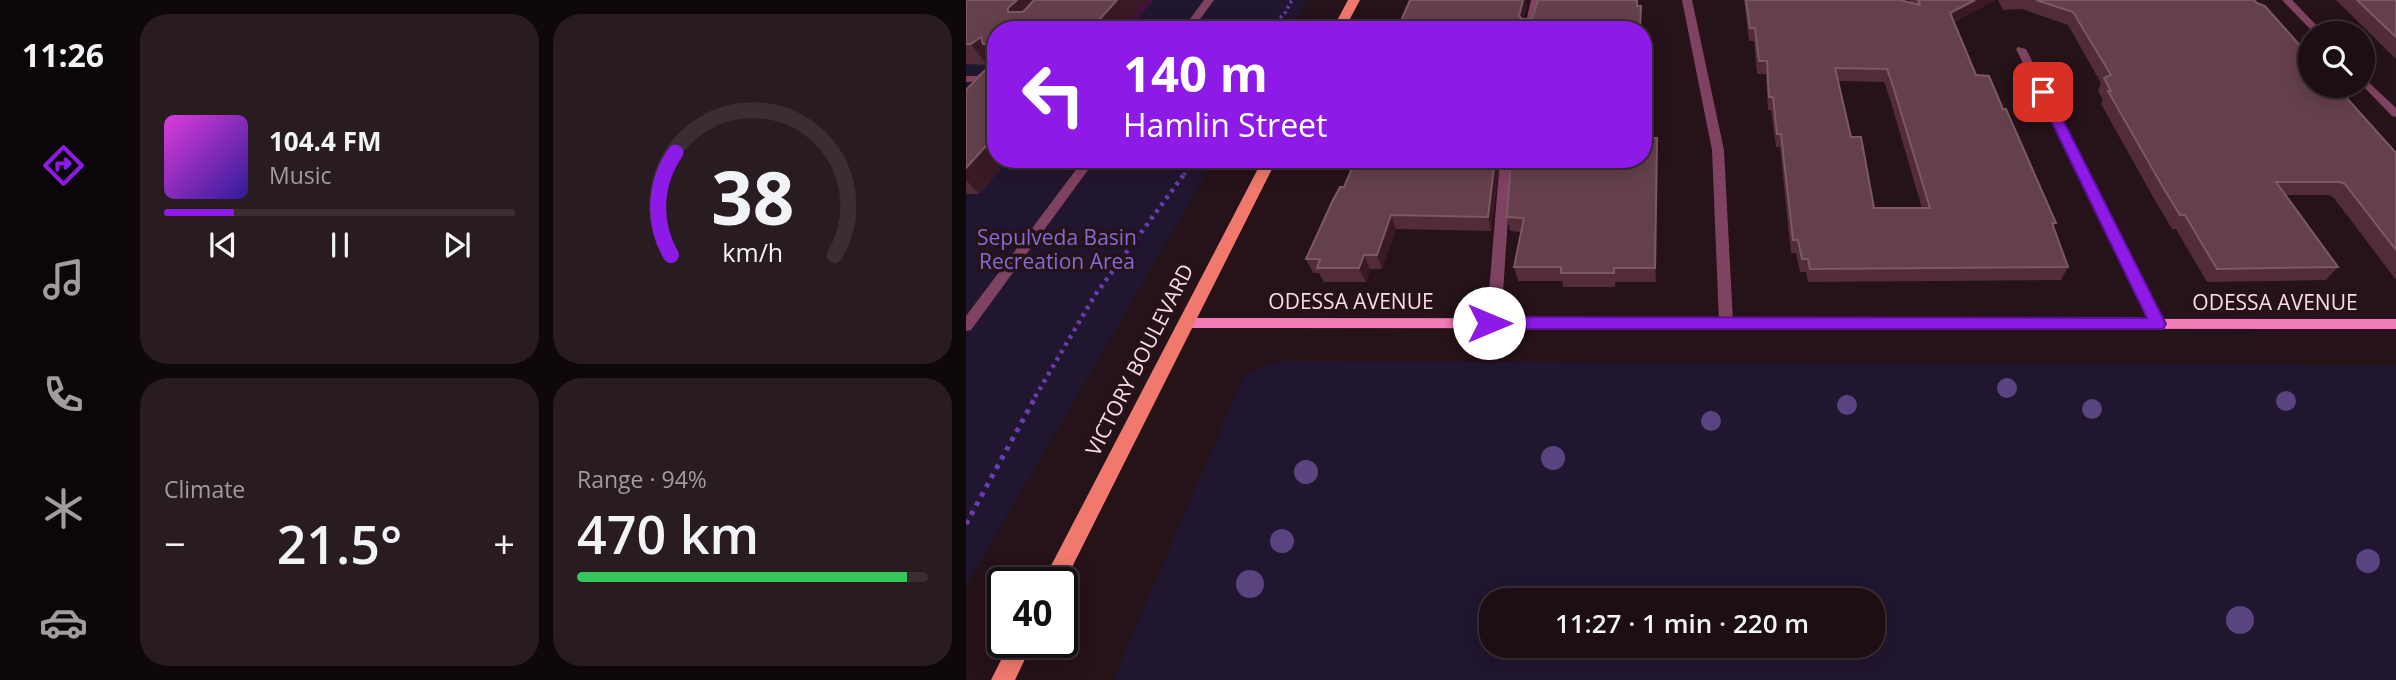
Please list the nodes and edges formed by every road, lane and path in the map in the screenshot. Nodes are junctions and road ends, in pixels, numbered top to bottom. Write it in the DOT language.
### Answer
graph roads {
  1 [pos="1209,0"];
  2 [pos="1292,0"];
  3 [pos="1354,0"];
  4 [pos="1536,0"];
  5 [pos="1687,0"];
  6 [pos="2287,0"];
  7 [pos="1193,21"];
  8 [pos="1276,21"];
  9 [pos="1343,21"];
  10 [pos="1531,21"];
  11 [pos="2307,21"];
  12 [pos="2021,49"];
  13 [pos="987,72"];
  14 [pos="966,79"];
  15 [pos="980,79"];
  16 [pos="2375,92"];
  17 [pos="966,93"];
  18 [pos="2396,114"];
  19 [pos="1083,168"];
  20 [pos="1188,168"];
  21 [pos="1265,168"];
  22 [pos="1505,168"];
  23 [pos="1726,322"];
  24 [pos="1187,323"];
  25 [pos="1489,323"];
  26 [pos="2158,324"];
  27 [pos="2396,324"];
  28 [pos="966,326"];
  29 [pos="966,524"];
  30 [pos="1061,567"];
  31 [pos="1014,658"];
  32 [pos="1003,680"];
  1 -- 7 [label="street"];
  2 -- 8 [label="path"];
  3 -- 9 [label="main road"];
  4 -- 10 [label="street"];
  5 -- 23 [label="street"];
  6 -- 11 [label="street"];
  12 -- 26 [label="street"];
  13 -- 15 [label="street"];
  14 -- 15 [label="street"];
  15 -- 17 [label="street"];
  16 -- 18 [label="street"];
  19 -- 28 [label="street"];
  20 -- 29 [label="path"];
  21 -- 24 [label="main road, VICTORY BOULEVARD"];
  22 -- 25 [label="street"];
  23 -- 25 [label="street, ODESSA AVENUE"];
  23 -- 26 [label="street, ODESSA AVENUE"];
  24 -- 25 [label="street, ODESSA AVENUE"];
  24 -- 30 [label="main road, VICTORY BOULEVARD"];
  26 -- 27 [label="street, ODESSA AVENUE"];
  31 -- 32 [label="main road"];
}
